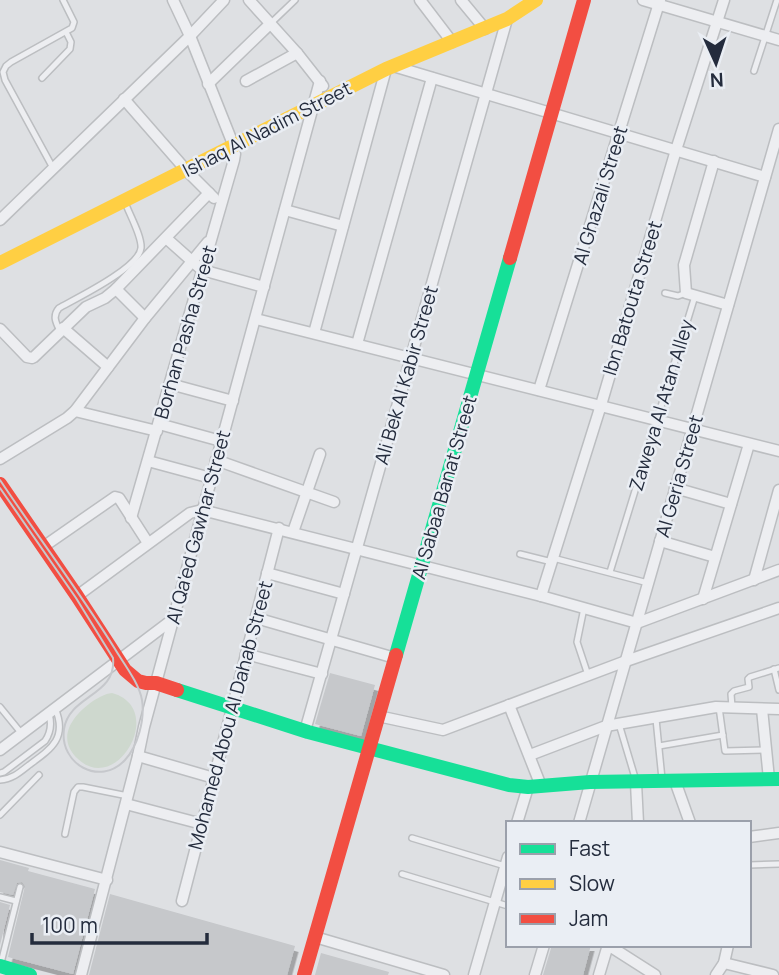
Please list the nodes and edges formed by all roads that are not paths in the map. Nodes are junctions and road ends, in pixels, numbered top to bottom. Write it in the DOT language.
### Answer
graph roads {
  1 [pos="63,0"];
  2 [pos="173,0"];
  3 [pos="224,0"];
  4 [pos="249,0"];
  5 [pos="295,0"];
  6 [pos="461,0"];
  7 [pos="584,0"];
  8 [pos="643,0"];
  9 [pos="724,0"];
  10 [pos="778,0"];
  11 [pos="426,2"];
  12 [pos="660,2"];
  13 [pos="526,3"];
  14 [pos="507,19"];
  15 [pos="718,22"];
  16 [pos="270,24"];
  17 [pos="485,29"];
  18 [pos="66,32"];
  19 [pos="190,36"];
  20 [pos="765,36"];
  21 [pos="779,40"];
  22 [pos="452,42"];
  23 [pos="297,53"];
  24 [pos="390,68"];
  25 [pos="754,71"];
  26 [pos="41,78"];
  27 [pos="432,78"];
  28 [pos="246,81"];
  29 [pos="320,81"];
  30 [pos="208,84"];
  31 [pos="487,94"];
  32 [pos="329,98"];
  33 [pos="124,99"];
  34 [pos="314,106"];
  35 [pos="551,113"];
  36 [pos="779,129"];
  37 [pos="619,133"];
  38 [pos="233,145"];
  39 [pos="676,150"];
  40 [pos="714,161"];
  41 [pos="53,168"];
  42 [pos="186,170"];
  43 [pos="765,177"];
  44 [pos="209,193"];
  45 [pos="124,201"];
  46 [pos="221,205"];
  47 [pos="285,210"];
  48 [pos="0,220"];
  49 [pos="343,226"];
  50 [pos="212,237"];
  51 [pos="166,238"];
  52 [pos="192,261"];
  53 [pos="0,263"];
  54 [pos="202,270"];
  55 [pos="264,287"];
  56 [pos="116,289"];
  57 [pos="664,293"];
  58 [pos="691,295"];
  59 [pos="728,305"];
  60 [pos="145,318"];
  61 [pos="256,319"];
  62 [pos="0,329"];
  63 [pos="62,330"];
  64 [pos="314,333"];
  65 [pos="356,344"];
  66 [pos="411,358"];
  67 [pos="108,368"];
  68 [pos="476,374"];
  69 [pos="170,384"];
  70 [pos="540,390"];
  71 [pos="233,401"];
  72 [pos="600,405"];
  73 [pos="75,411"];
  74 [pos="657,420"];
  75 [pos="158,428"];
  76 [pos="692,429"];
  77 [pos="221,441"];
  78 [pos="748,444"];
  79 [pos="779,451"];
  80 [pos="320,454"];
  81 [pos="0,459"];
  82 [pos="216,460"];
  83 [pos="148,461"];
  84 [pos="211,478"];
  85 [pos="0,484"];
  86 [pos="675,488"];
  87 [pos="779,490"];
  88 [pos="306,492"];
  89 [pos="334,502"];
  90 [pos="731,505"];
  91 [pos="202,509"];
  92 [pos="131,518"];
  93 [pos="279,528"];
  94 [pos="293,532"];
  95 [pos="660,541"];
  96 [pos="148,543"];
  97 [pos="43,547"];
  98 [pos="358,549"];
  99 [pos="520,554"];
  100 [pos="715,557"];
  101 [pos="552,560"];
  102 [pos="422,565"];
  103 [pos="779,570"];
  104 [pos="610,572"];
  105 [pos="267,573"];
  106 [pos="754,580"];
  107 [pos="648,583"];
  108 [pos="344,594"];
  109 [pos="77,596"];
  110 [pos="541,596"];
  111 [pos="703,599"];
  112 [pos="584,608"];
  113 [pos="779,608"];
  114 [pos="256,618"];
  115 [pos="172,620"];
  116 [pos="637,623"];
  117 [pos="331,640"];
  118 [pos="246,654"];
  119 [pos="395,658"];
  120 [pos="120,660"];
  121 [pos="626,661"];
  122 [pos="777,668"];
  123 [pos="321,674"];
  124 [pos="588,675"];
  125 [pos="156,683"];
  126 [pos="779,690"];
  127 [pos="509,705"];
  128 [pos="0,707"];
  129 [pos="232,707"];
  130 [pos="719,707"];
  131 [pos="732,707"];
  132 [pos="762,709"];
  133 [pos="779,709"];
  134 [pos="51,710"];
  135 [pos="378,716"];
  136 [pos="656,718"];
  137 [pos="619,724"];
  138 [pos="607,726"];
  139 [pos="305,731"];
  140 [pos="22,734"];
  141 [pos="723,735"];
  142 [pos="659,746"];
  143 [pos="369,748"];
  144 [pos="0,750"];
  145 [pos="766,750"];
  146 [pos="530,755"];
  147 [pos="138,756"];
  148 [pos="31,764"];
  149 [pos="0,772"];
  150 [pos="214,778"];
  151 [pos="774,779"];
  152 [pos="0,780"];
  153 [pos="590,782"];
  154 [pos="669,782"];
  155 [pos="636,783"];
  156 [pos="534,786"];
  157 [pos="127,800"];
  158 [pos="0,815"];
  159 [pos="518,821"];
  160 [pos="580,821"];
  161 [pos="638,821"];
  162 [pos="689,821"];
  163 [pos="202,824"];
  164 [pos="779,833"];
  165 [pos="65,834"];
  166 [pos="751,837"];
  167 [pos="412,838"];
  168 [pos="0,852"];
  169 [pos="506,863"];
  170 [pos="779,864"];
  171 [pos="751,865"];
  172 [pos="506,866"];
  173 [pos="402,874"];
  174 [pos="107,880"];
  175 [pos="20,887"];
  176 [pos="0,897"];
  177 [pos="16,901"];
  178 [pos="182,901"];
  179 [pos="495,902"];
  180 [pos="506,905"];
  181 [pos="314,937"];
  182 [pos="543,947"];
  183 [pos="607,947"];
  184 [pos="611,947"];
  185 [pos="727,947"];
  186 [pos="723,963"];
  187 [pos="2,968"];
  188 [pos="438,974"];
  189 [pos="30,975"];
  190 [pos="81,975"];
  191 [pos="304,975"];
  192 [pos="474,975"];
  193 [pos="535,975"];
  194 [pos="599,975"];
  195 [pos="656,975"];
  196 [pos="717,975"];
  197 [pos="773,975"];
  1 -- 18 [label="lane"];
  2 -- 19 [label="street"];
  3 -- 19 [label="street"];
  4 -- 16 [label="street"];
  5 -- 16 [label="lane"];
  6 -- 17 [label="street"];
  7 -- 35 [label="main road, Al Sabaa Banat Street"];
  8 -- 12 [label="street"];
  9 -- 15 [label="street, Ibn Batouta Street"];
  10 -- 20 [label="lane"];
  11 -- 22 [label="street"];
  12 -- 15 [label="street"];
  12 -- 37 [label="street, Al Ghazali Street"];
  13 -- 14 [label="main road, Ishaq Al Nadim Street"];
  14 -- 17 [label="main road, Ishaq Al Nadim Street"];
  14 -- 31 [label="street, Ali Bek Al Kabir Street"];
  15 -- 20 [label="street"];
  15 -- 39 [label="street, Ibn Batouta Street"];
  16 -- 23 [label="street"];
  16 -- 30 [label="street"];
  17 -- 22 [label="main road, Ishaq Al Nadim Street"];
  18 -- 26 [label="lane"];
  18 -- 41 [label="lane"];
  19 -- 30 [label="street"];
  19 -- 33 [label="street"];
  20 -- 21 [label="street"];
  20 -- 25 [label="lane"];
  22 -- 24 [label="main road, Ishaq Al Nadim Street"];
  23 -- 28 [label="street"];
  23 -- 29 [label="street"];
  24 -- 27 [label="street"];
  24 -- 32 [label="main road, Ishaq Al Nadim Street"];
  24 -- 49 [label="street"];
  27 -- 31 [label="street"];
  27 -- 65 [label="street"];
  29 -- 32 [label="street"];
  29 -- 34 [label="street, Al Qa'ed Gawhar Street"];
  30 -- 38 [label="street"];
  31 -- 35 [label="street"];
  31 -- 66 [label="street, Ali Bek Al Kabir Street"];
  32 -- 34 [label="main road, Ishaq Al Nadim Street"];
  33 -- 41 [label="street"];
  33 -- 42 [label="street"];
  34 -- 38 [label="main road, Ishaq Al Nadim Street"];
  34 -- 47 [label="street, Al Qa'ed Gawhar Street"];
  35 -- 37 [label="street"];
  35 -- 68 [label="main road, Al Sabaa Banat Street"];
  36 -- 43 [label="street, Al Geria Street"];
  37 -- 39 [label="street"];
  37 -- 70 [label="street, Al Ghazali Street"];
  38 -- 42 [label="main road, Ishaq Al Nadim Street"];
  38 -- 46 [label="street, Borhan Pasha Street"];
  39 -- 40 [label="street"];
  39 -- 72 [label="street, Ibn Batouta Street"];
  40 -- 43 [label="street"];
  40 -- 58 [label="street, Zaweya Al Atan Alley"];
  41 -- 48 [label="street"];
  42 -- 44 [label="street"];
  42 -- 45 [label="main road, Ishaq Al Nadim Street"];
  43 -- 59 [label="street, Al Geria Street"];
  44 -- 46 [label="street"];
  44 -- 51 [label="street"];
  45 -- 53 [label="main road, Ishaq Al Nadim Street"];
  45 -- 63 [label="lane"];
  46 -- 50 [label="street, Borhan Pasha Street"];
  47 -- 49 [label="street"];
  47 -- 55 [label="street, Al Qa'ed Gawhar Street"];
  49 -- 64 [label="street"];
  50 -- 52 [label="street"];
  50 -- 54 [label="street, Borhan Pasha Street"];
  51 -- 52 [label="street"];
  51 -- 56 [label="street"];
  52 -- 54 [label="street"];
  52 -- 60 [label="street"];
  54 -- 55 [label="street"];
  54 -- 69 [label="street, Borhan Pasha Street"];
  55 -- 61 [label="street, Al Qa'ed Gawhar Street"];
  56 -- 60 [label="street"];
  56 -- 63 [label="street"];
  57 -- 58 [label="lane"];
  58 -- 59 [label="street"];
  58 -- 74 [label="lane, Zaweya Al Atan Alley"];
  59 -- 76 [label="street, Al Geria Street"];
  60 -- 67 [label="street"];
  61 -- 64 [label="street"];
  61 -- 71 [label="street, Al Qa'ed Gawhar Street"];
  62 -- 63 [label="street"];
  63 -- 67 [label="street"];
  64 -- 65 [label="street"];
  65 -- 66 [label="street"];
  66 -- 68 [label="street"];
  66 -- 98 [label="street, Ali Bek Al Kabir Street"];
  67 -- 73 [label="street"];
  68 -- 70 [label="street"];
  68 -- 102 [label="main road, Al Sabaa Banat Street"];
  69 -- 71 [label="street"];
  69 -- 75 [label="street, Borhan Pasha Street"];
  70 -- 72 [label="street"];
  71 -- 77 [label="street, Al Qa'ed Gawhar Street"];
  72 -- 74 [label="street"];
  72 -- 101 [label="street, Ibn Batouta Street"];
  73 -- 75 [label="street"];
  73 -- 81 [label="street"];
  74 -- 76 [label="street"];
  74 -- 104 [label="lane, Zaweya Al Atan Alley"];
  75 -- 77 [label="street"];
  75 -- 83 [label="street, Borhan Pasha Street"];
  76 -- 78 [label="street"];
  76 -- 86 [label="street, Al Geria Street"];
  77 -- 82 [label="street, Al Qa'ed Gawhar Street"];
  78 -- 79 [label="street"];
  78 -- 90 [label="street"];
  80 -- 88 [label="street"];
  82 -- 84 [label="street, Al Qa'ed Gawhar Street"];
  82 -- 88 [label="street"];
  83 -- 84 [label="street"];
  83 -- 92 [label="street, Borhan Pasha Street"];
  84 -- 91 [label="street, Al Qa'ed Gawhar Street"];
  85 -- 97 [label="main road"];
  86 -- 90 [label="street"];
  86 -- 95 [label="street, Al Geria Street"];
  87 -- 106 [label="street"];
  88 -- 89 [label="street"];
  88 -- 94 [label="street"];
  90 -- 100 [label="street"];
  91 -- 93 [label="street"];
  91 -- 96 [label="street"];
  91 -- 115 [label="street, Al Qa'ed Gawhar Street"];
  92 -- 96 [label="street"];
  92 -- 97 [label="street"];
  93 -- 94 [label="street"];
  93 -- 105 [label="street, Mohamed Abou Al Dahab Street"];
  94 -- 98 [label="street"];
  95 -- 100 [label="street"];
  95 -- 107 [label="street, Al Geria Street"];
  96 -- 109 [label="street"];
  97 -- 109 [label="main road"];
  98 -- 102 [label="street"];
  98 -- 108 [label="street, Ali Bek Al Kabir Street"];
  99 -- 101 [label="lane"];
  100 -- 111 [label="street"];
  101 -- 104 [label="lane"];
  101 -- 110 [label="street, Ibn Batouta Street"];
  102 -- 110 [label="street"];
  102 -- 119 [label="main road, Al Sabaa Banat Street"];
  103 -- 106 [label="street"];
  104 -- 107 [label="lane"];
  105 -- 108 [label="street"];
  105 -- 114 [label="street, Mohamed Abou Al Dahab Street"];
  106 -- 111 [label="street"];
  107 -- 116 [label="street, Al Geria Street"];
  108 -- 117 [label="street, Ali Bek Al Kabir Street"];
  109 -- 120 [label="main road"];
  110 -- 112 [label="street"];
  111 -- 116 [label="street"];
  112 -- 116 [label="street"];
  112 -- 124 [label="lane"];
  113 -- 121 [label="street"];
  114 -- 117 [label="street"];
  114 -- 118 [label="street, Mohamed Abou Al Dahab Street"];
  115 -- 120 [label="street"];
  115 -- 125 [label="street, Al Qa'ed Gawhar Street"];
  116 -- 121 [label="street, Al Geria Street"];
  117 -- 119 [label="street"];
  117 -- 123 [label="street, Ali Bek Al Kabir Street"];
  118 -- 123 [label="street"];
  118 -- 129 [label="street, Mohamed Abou Al Dahab Street"];
  119 -- 135 [label="main road, Al Sabaa Banat Street"];
  120 -- 125 [label="main road"];
  120 -- 134 [label="street"];
  121 -- 124 [label="street"];
  121 -- 138 [label="street, Al Geria Street"];
  122 -- 126 [label="lane"];
  122 -- 131 [label="lane"];
  123 -- 139 [label="street, Ali Bek Al Kabir Street"];
  124 -- 127 [label="street"];
  125 -- 129 [label="main road"];
  125 -- 147 [label="street, Al Qa'ed Gawhar Street"];
  127 -- 135 [label="street"];
  127 -- 146 [label="street"];
  128 -- 140 [label="lane"];
  129 -- 139 [label="main road"];
  129 -- 150 [label="street, Mohamed Abou Al Dahab Street"];
  130 -- 131 [label="street"];
  130 -- 136 [label="street"];
  130 -- 141 [label="lane"];
  131 -- 132 [label="street"];
  132 -- 133 [label="street"];
  132 -- 145 [label="street"];
  134 -- 140 [label="street"];
  134 -- 148 [label="lane"];
  134 -- 149 [label="lane"];
  135 -- 143 [label="main road, Al Sabaa Banat Street"];
  136 -- 137 [label="street"];
  136 -- 142 [label="lane"];
  137 -- 138 [label="street"];
  137 -- 155 [label="lane"];
  138 -- 146 [label="street"];
  138 -- 153 [label="street, Al Geria Street"];
  139 -- 143 [label="main road"];
  140 -- 144 [label="street"];
  141 -- 142 [label="lane"];
  141 -- 145 [label="lane"];
  142 -- 154 [label="lane"];
  143 -- 156 [label="main road"];
  143 -- 181 [label="main road, Al Sabaa Banat Street"];
  145 -- 151 [label="street"];
  146 -- 156 [label="street"];
  147 -- 150 [label="street"];
  147 -- 157 [label="street, Al Qa'ed Gawhar Street"];
  148 -- 152 [label="lane"];
  148 -- 158 [label="lane"];
  150 -- 163 [label="street, Mohamed Abou Al Dahab Street"];
  151 -- 154 [label="main road"];
  153 -- 155 [label="main road"];
  153 -- 156 [label="main road"];
  153 -- 160 [label="street, Al Geria Street"];
  154 -- 155 [label="main road"];
  154 -- 162 [label="street"];
  155 -- 161 [label="street"];
  156 -- 159 [label="street"];
  157 -- 163 [label="street"];
  157 -- 165 [label="lane"];
  157 -- 174 [label="street, Al Qa'ed Gawhar Street"];
  163 -- 178 [label="street, Mohamed Abou Al Dahab Street"];
  164 -- 166 [label="street"];
  167 -- 169 [label="lane"];
  168 -- 174 [label="street"];
  170 -- 171 [label="lane"];
  172 -- 179 [label="street"];
  173 -- 179 [label="lane"];
  174 -- 190 [label="street, Al Qa'ed Gawhar Street"];
  175 -- 177 [label="lane"];
  176 -- 177 [label="lane"];
  177 -- 187 [label="lane"];
  179 -- 180 [label="lane"];
  179 -- 192 [label="street"];
  181 -- 188 [label="street"];
  181 -- 191 [label="main road, Al Sabaa Banat Street"];
  182 -- 193 [label="street"];
  183 -- 194 [label="street"];
  184 -- 195 [label="street"];
  185 -- 186 [label="street"];
  186 -- 196 [label="street"];
  186 -- 197 [label="street"];
  187 -- 189 [label="main road"];
}
